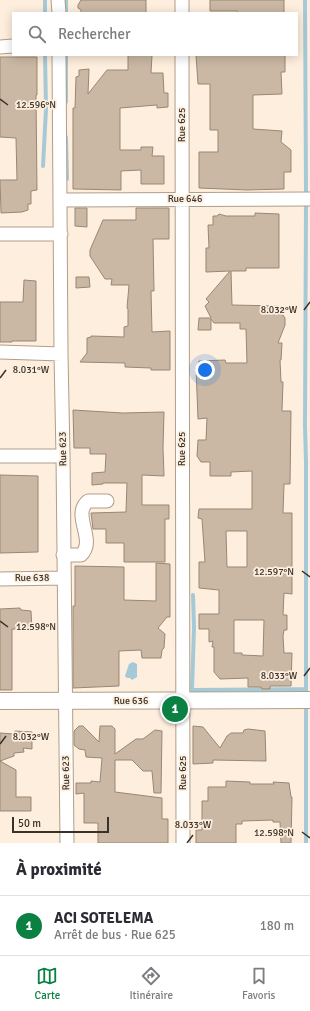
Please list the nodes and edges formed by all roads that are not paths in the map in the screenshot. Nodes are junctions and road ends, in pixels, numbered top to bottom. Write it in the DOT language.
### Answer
graph roads {
  1 [pos="58,0"];
  2 [pos="182,0"];
  3 [pos="59,12"];
  4 [pos="182,12"];
  5 [pos="12,46"];
  6 [pos="0,47"];
  7 [pos="59,56"];
  8 [pos="182,56"];
  9 [pos="182,199"];
  10 [pos="310,199"];
  11 [pos="60,200"];
  12 [pos="0,234"];
  13 [pos="61,234"];
  14 [pos="0,352"];
  15 [pos="61,354"];
  16 [pos="0,456"];
  17 [pos="63,456"];
  18 [pos="107,501"];
  19 [pos="63,555"];
  20 [pos="64,578"];
  21 [pos="0,579"];
  22 [pos="183,700"];
  23 [pos="310,700"];
  24 [pos="0,701"];
  25 [pos="65,701"];
  26 [pos="66,843"];
  27 [pos="183,843"];
  1 -- 3 [label="street"];
  2 -- 4 [label="street"];
  5 -- 6 [label="street"];
  7 -- 11 [label="street, Rue 623"];
  8 -- 9 [label="street, Rue 625"];
  9 -- 10 [label="street, Rue 646"];
  9 -- 11 [label="street, Rue 646"];
  9 -- 22 [label="street, Rue 625"];
  11 -- 13 [label="street, Rue 623"];
  12 -- 13 [label="street"];
  13 -- 15 [label="street, Rue 623"];
  14 -- 15 [label="street"];
  15 -- 17 [label="street, Rue 623"];
  16 -- 17 [label="street"];
  17 -- 19 [label="street, Rue 623"];
  18 -- 19 [label="street"];
  19 -- 20 [label="street, Rue 623"];
  20 -- 21 [label="street, Rue 638"];
  20 -- 25 [label="street, Rue 623"];
  22 -- 23 [label="street, Rue 636"];
  22 -- 25 [label="street, Rue 636"];
  22 -- 27 [label="street, Rue 625"];
  24 -- 25 [label="street, Rue 636"];
  25 -- 26 [label="street, Rue 623"];
}
